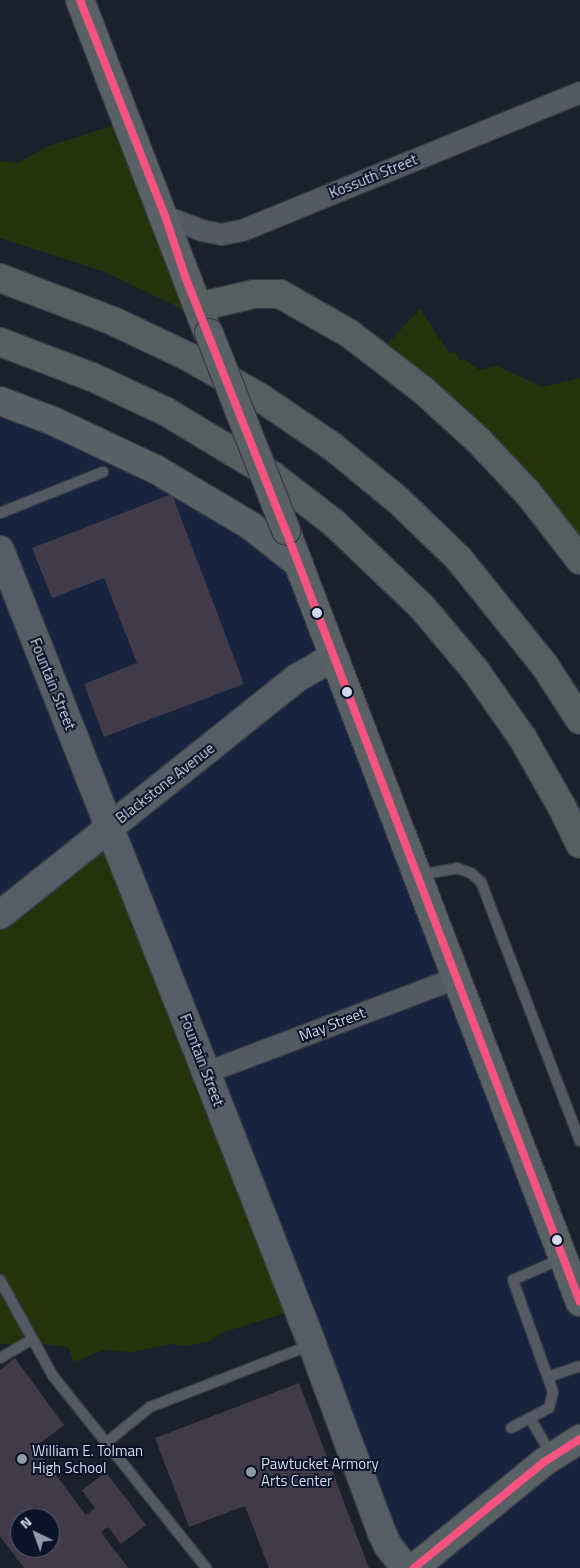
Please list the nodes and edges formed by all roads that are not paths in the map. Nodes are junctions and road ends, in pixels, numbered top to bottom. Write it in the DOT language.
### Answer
graph roads {
  1 [pos="82,1"];
  2 [pos="580,92"];
  3 [pos="165,216"];
  4 [pos="0,278"];
  5 [pos="198,307"];
  6 [pos="0,342"];
  7 [pos="0,401"];
  8 [pos="104,472"];
  9 [pos="0,513"];
  10 [pos="0,550"];
  11 [pos="580,560"];
  12 [pos="299,564"];
  13 [pos="336,660"];
  14 [pos="580,720"];
  15 [pos="110,827"];
  16 [pos="580,844"];
  17 [pos="418,875"];
  18 [pos="0,915"];
  19 [pos="457,977"];
  20 [pos="206,1072"];
  21 [pos="580,1141"];
  22 [pos="564,1258"];
  23 [pos="0,1280"];
  24 [pos="580,1302"];
  25 [pos="31,1340"];
  26 [pos="312,1344"];
  27 [pos="0,1358"];
  28 [pos="580,1366"];
  29 [pos="548,1377"];
  30 [pos="530,1418"];
  31 [pos="511,1428"];
  32 [pos="580,1439"];
  33 [pos="106,1443"];
  34 [pos="552,1457"];
  35 [pos="206,1568"];
  36 [pos="406,1568"];
  37 [pos="414,1568"];
  1 -- 3 [label="main road"];
  2 -- 3 [label="street, Kossuth Street"];
  3 -- 5 [label="main road"];
  4 -- 14 [label="highway"];
  5 -- 11 [label="highway"];
  5 -- 12 [label="main road, bridge"];
  6 -- 16 [label="highway"];
  7 -- 12 [label="main road"];
  8 -- 9 [label="lane"];
  10 -- 15 [label="street, Fountain Street"];
  12 -- 13 [label="main road"];
  13 -- 15 [label="street, Blackstone Avenue"];
  13 -- 17 [label="main road"];
  15 -- 18 [label="street, Blackstone Avenue"];
  15 -- 20 [label="street, Fountain Street"];
  17 -- 19 [label="main road"];
  17 -- 21 [label="lane"];
  19 -- 20 [label="street, May Street"];
  19 -- 22 [label="main road"];
  20 -- 26 [label="street, Fountain Street"];
  22 -- 24 [label="main road"];
  22 -- 29 [label="lane"];
  23 -- 25 [label="lane"];
  25 -- 27 [label="lane"];
  25 -- 33 [label="lane"];
  26 -- 33 [label="lane"];
  26 -- 36 [label="street, Fountain Street"];
  28 -- 29 [label="lane"];
  29 -- 30 [label="lane"];
  30 -- 31 [label="lane"];
  30 -- 34 [label="lane"];
  32 -- 34 [label="main road"];
  33 -- 35 [label="lane"];
  34 -- 37 [label="main road"];
}
